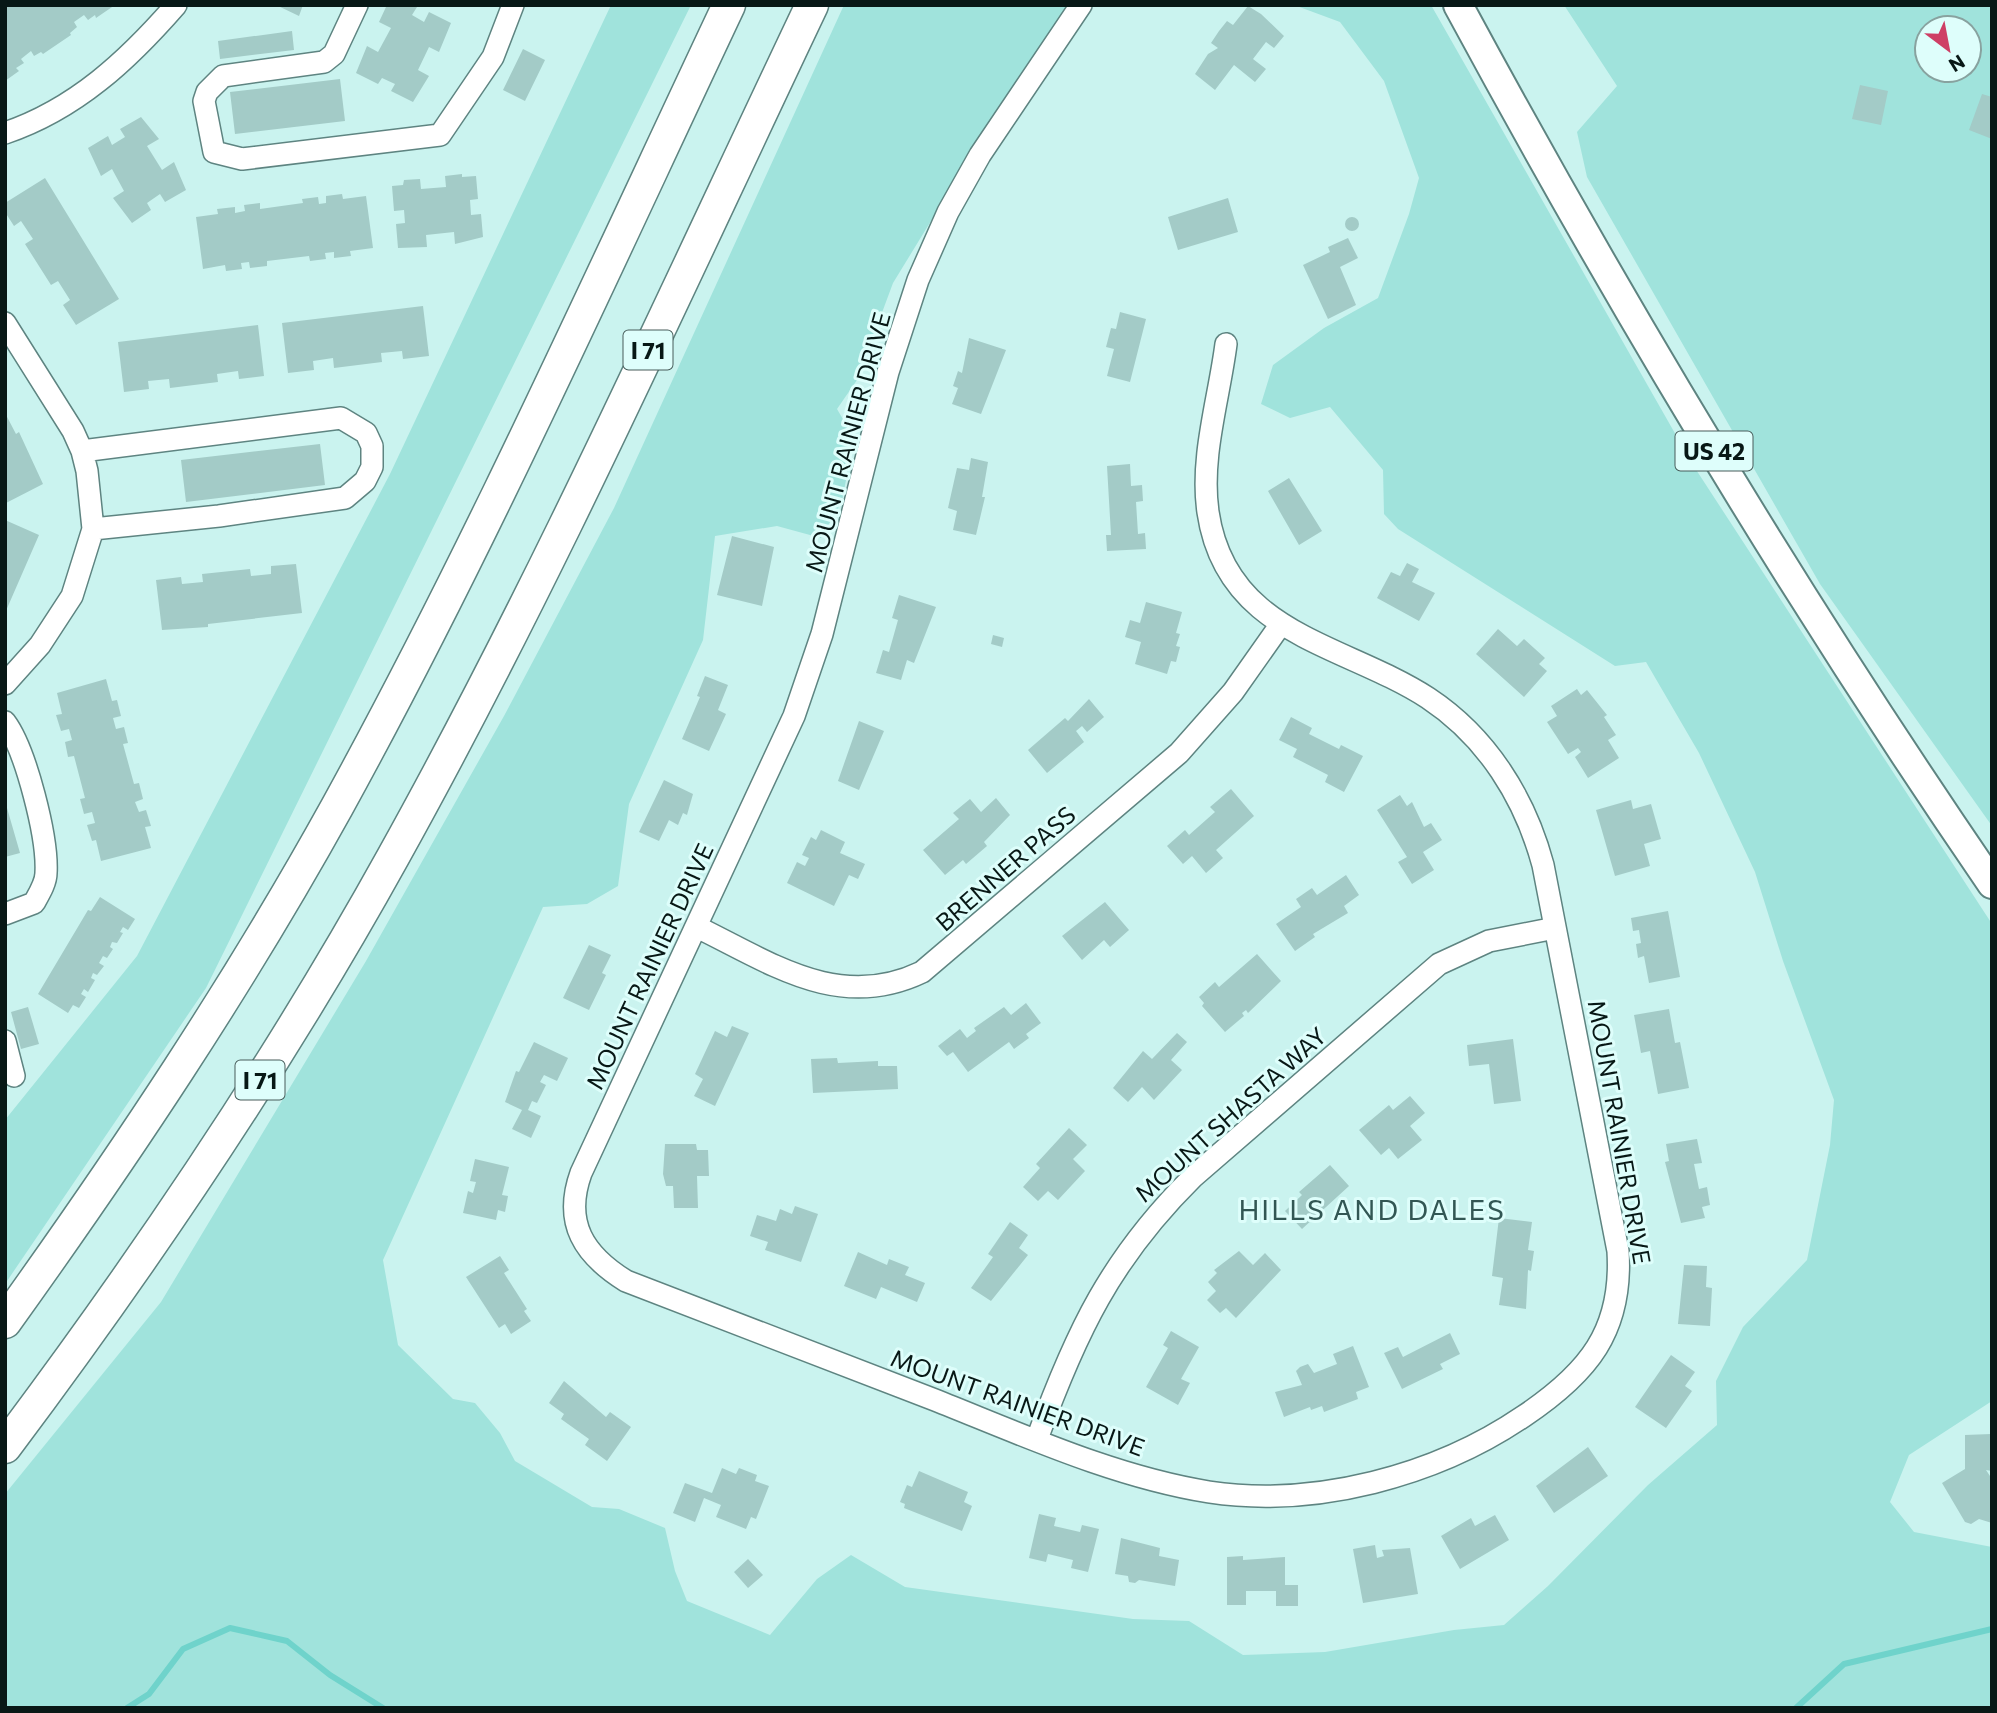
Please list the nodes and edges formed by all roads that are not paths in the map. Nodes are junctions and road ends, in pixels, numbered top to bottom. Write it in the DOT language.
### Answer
graph roads {
  1 [pos="176,5"];
  2 [pos="357,5"];
  3 [pos="513,5"];
  4 [pos="729,5"];
  5 [pos="811,5"];
  6 [pos="1081,5"];
  7 [pos="1458,5"];
  8 [pos="5,133"];
  9 [pos="5,323"];
  10 [pos="1226,344"];
  11 [pos="82,451"];
  12 [pos="93,529"];
  13 [pos="1281,624"];
  14 [pos="5,684"];
  15 [pos="5,722"];
  16 [pos="1992,884"];
  17 [pos="5,914"];
  18 [pos="697,927"];
  19 [pos="1555,928"];
  20 [pos="5,1041"];
  21 [pos="14,1076"];
  22 [pos="5,1322"];
  23 [pos="1037,1438"];
  24 [pos="5,1447"];
  1 -- 8 [label="street"];
  2 -- 3 [label="street"];
  4 -- 22 [label="highway"];
  5 -- 24 [label="highway, I 71"];
  6 -- 18 [label="street, MOUNT RAINIER DRIVE"];
  7 -- 16 [label="main road, US 42"];
  9 -- 11 [label="street"];
  10 -- 13 [label="street, MOUNT RAINIER DRIVE"];
  11 -- 12 [label="street"];
  11 -- 12 [label="street"];
  12 -- 14 [label="street"];
  13 -- 18 [label="street, BRENNER PASS"];
  13 -- 19 [label="street, MOUNT RAINIER DRIVE"];
  15 -- 17 [label="street"];
  18 -- 23 [label="street, MOUNT RAINIER DRIVE"];
  19 -- 23 [label="street, MOUNT SHASTA WAY"];
  19 -- 23 [label="street, MOUNT RAINIER DRIVE"];
  20 -- 21 [label="street"];
}
